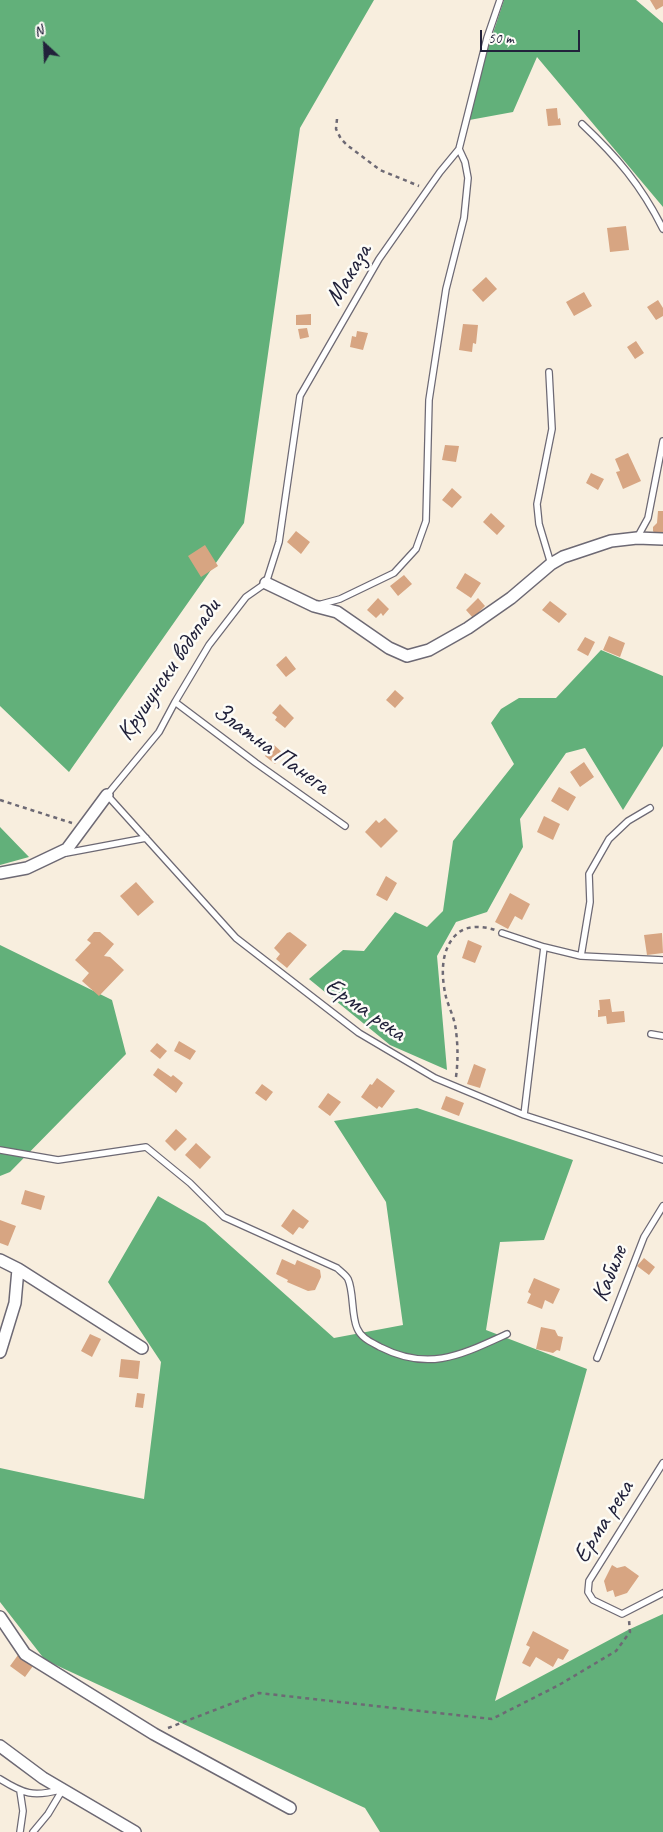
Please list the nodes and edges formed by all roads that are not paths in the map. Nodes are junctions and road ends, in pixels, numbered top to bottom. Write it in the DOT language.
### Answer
graph roads {
  1 [pos="500,0"];
  2 [pos="582,124"];
  3 [pos="459,149"];
  4 [pos="663,229"];
  5 [pos="549,372"];
  6 [pos="663,441"];
  7 [pos="637,538"];
  8 [pos="663,539"];
  9 [pos="551,564"];
  10 [pos="266,583"];
  11 [pos="314,606"];
  12 [pos="175,702"];
  13 [pos="107,795"];
  14 [pos="650,808"];
  15 [pos="345,826"];
  16 [pos="146,838"];
  17 [pos="54,855"];
  18 [pos="0,873"];
  19 [pos="502,933"];
  20 [pos="544,947"];
  21 [pos="581,956"];
  22 [pos="663,960"];
  23 [pos="651,1034"];
  24 [pos="663,1036"];
  25 [pos="524,1115"];
  26 [pos="0,1150"];
  27 [pos="663,1160"];
  28 [pos="663,1206"];
  29 [pos="0,1260"];
  30 [pos="18,1269"];
  31 [pos="507,1334"];
  32 [pos="142,1348"];
  33 [pos="0,1352"];
  34 [pos="596,1358"];
  35 [pos="663,1463"];
  36 [pos="663,1593"];
  37 [pos="0,1617"];
  38 [pos="12,1634"];
  39 [pos="0,1637"];
  40 [pos="0,1746"];
  41 [pos="0,1779"];
  42 [pos="62,1789"];
  43 [pos="20,1791"];
  44 [pos="290,1808"];
  45 [pos="20,1832"];
  46 [pos="34,1832"];
  47 [pos="136,1832"];
  1 -- 3 [label="lane, Маказа"];
  2 -- 4 [label="lane"];
  3 -- 10 [label="lane, Маказа"];
  3 -- 11 [label="lane"];
  5 -- 9 [label="lane"];
  6 -- 7 [label="lane"];
  7 -- 8 [label="street"];
  7 -- 9 [label="street"];
  9 -- 11 [label="street"];
  10 -- 11 [label="street"];
  10 -- 12 [label="lane, Крушунски водопади"];
  12 -- 13 [label="lane, Крушунски водопади"];
  12 -- 15 [label="lane, Златна Панега"];
  13 -- 16 [label="lane, Ерма река"];
  13 -- 17 [label="street, Крушунски водопади"];
  14 -- 21 [label="lane"];
  16 -- 17 [label="lane"];
  16 -- 25 [label="lane, Ерма река"];
  17 -- 18 [label="street, Крушунски водопади"];
  19 -- 20 [label="lane"];
  20 -- 21 [label="lane"];
  20 -- 25 [label="lane"];
  21 -- 22 [label="lane"];
  23 -- 24 [label="lane"];
  25 -- 27 [label="lane, Ерма река"];
  26 -- 31 [label="lane"];
  28 -- 34 [label="lane, Кабиле"];
  29 -- 30 [label="street"];
  30 -- 32 [label="street"];
  30 -- 33 [label="street"];
  35 -- 36 [label="lane, Ерма река"];
  37 -- 38 [label="street"];
  38 -- 39 [label="street"];
  38 -- 44 [label="street"];
  40 -- 42 [label="street"];
  41 -- 43 [label="lane"];
  42 -- 43 [label="lane"];
  42 -- 46 [label="lane"];
  42 -- 47 [label="street"];
  43 -- 45 [label="lane"];
}
